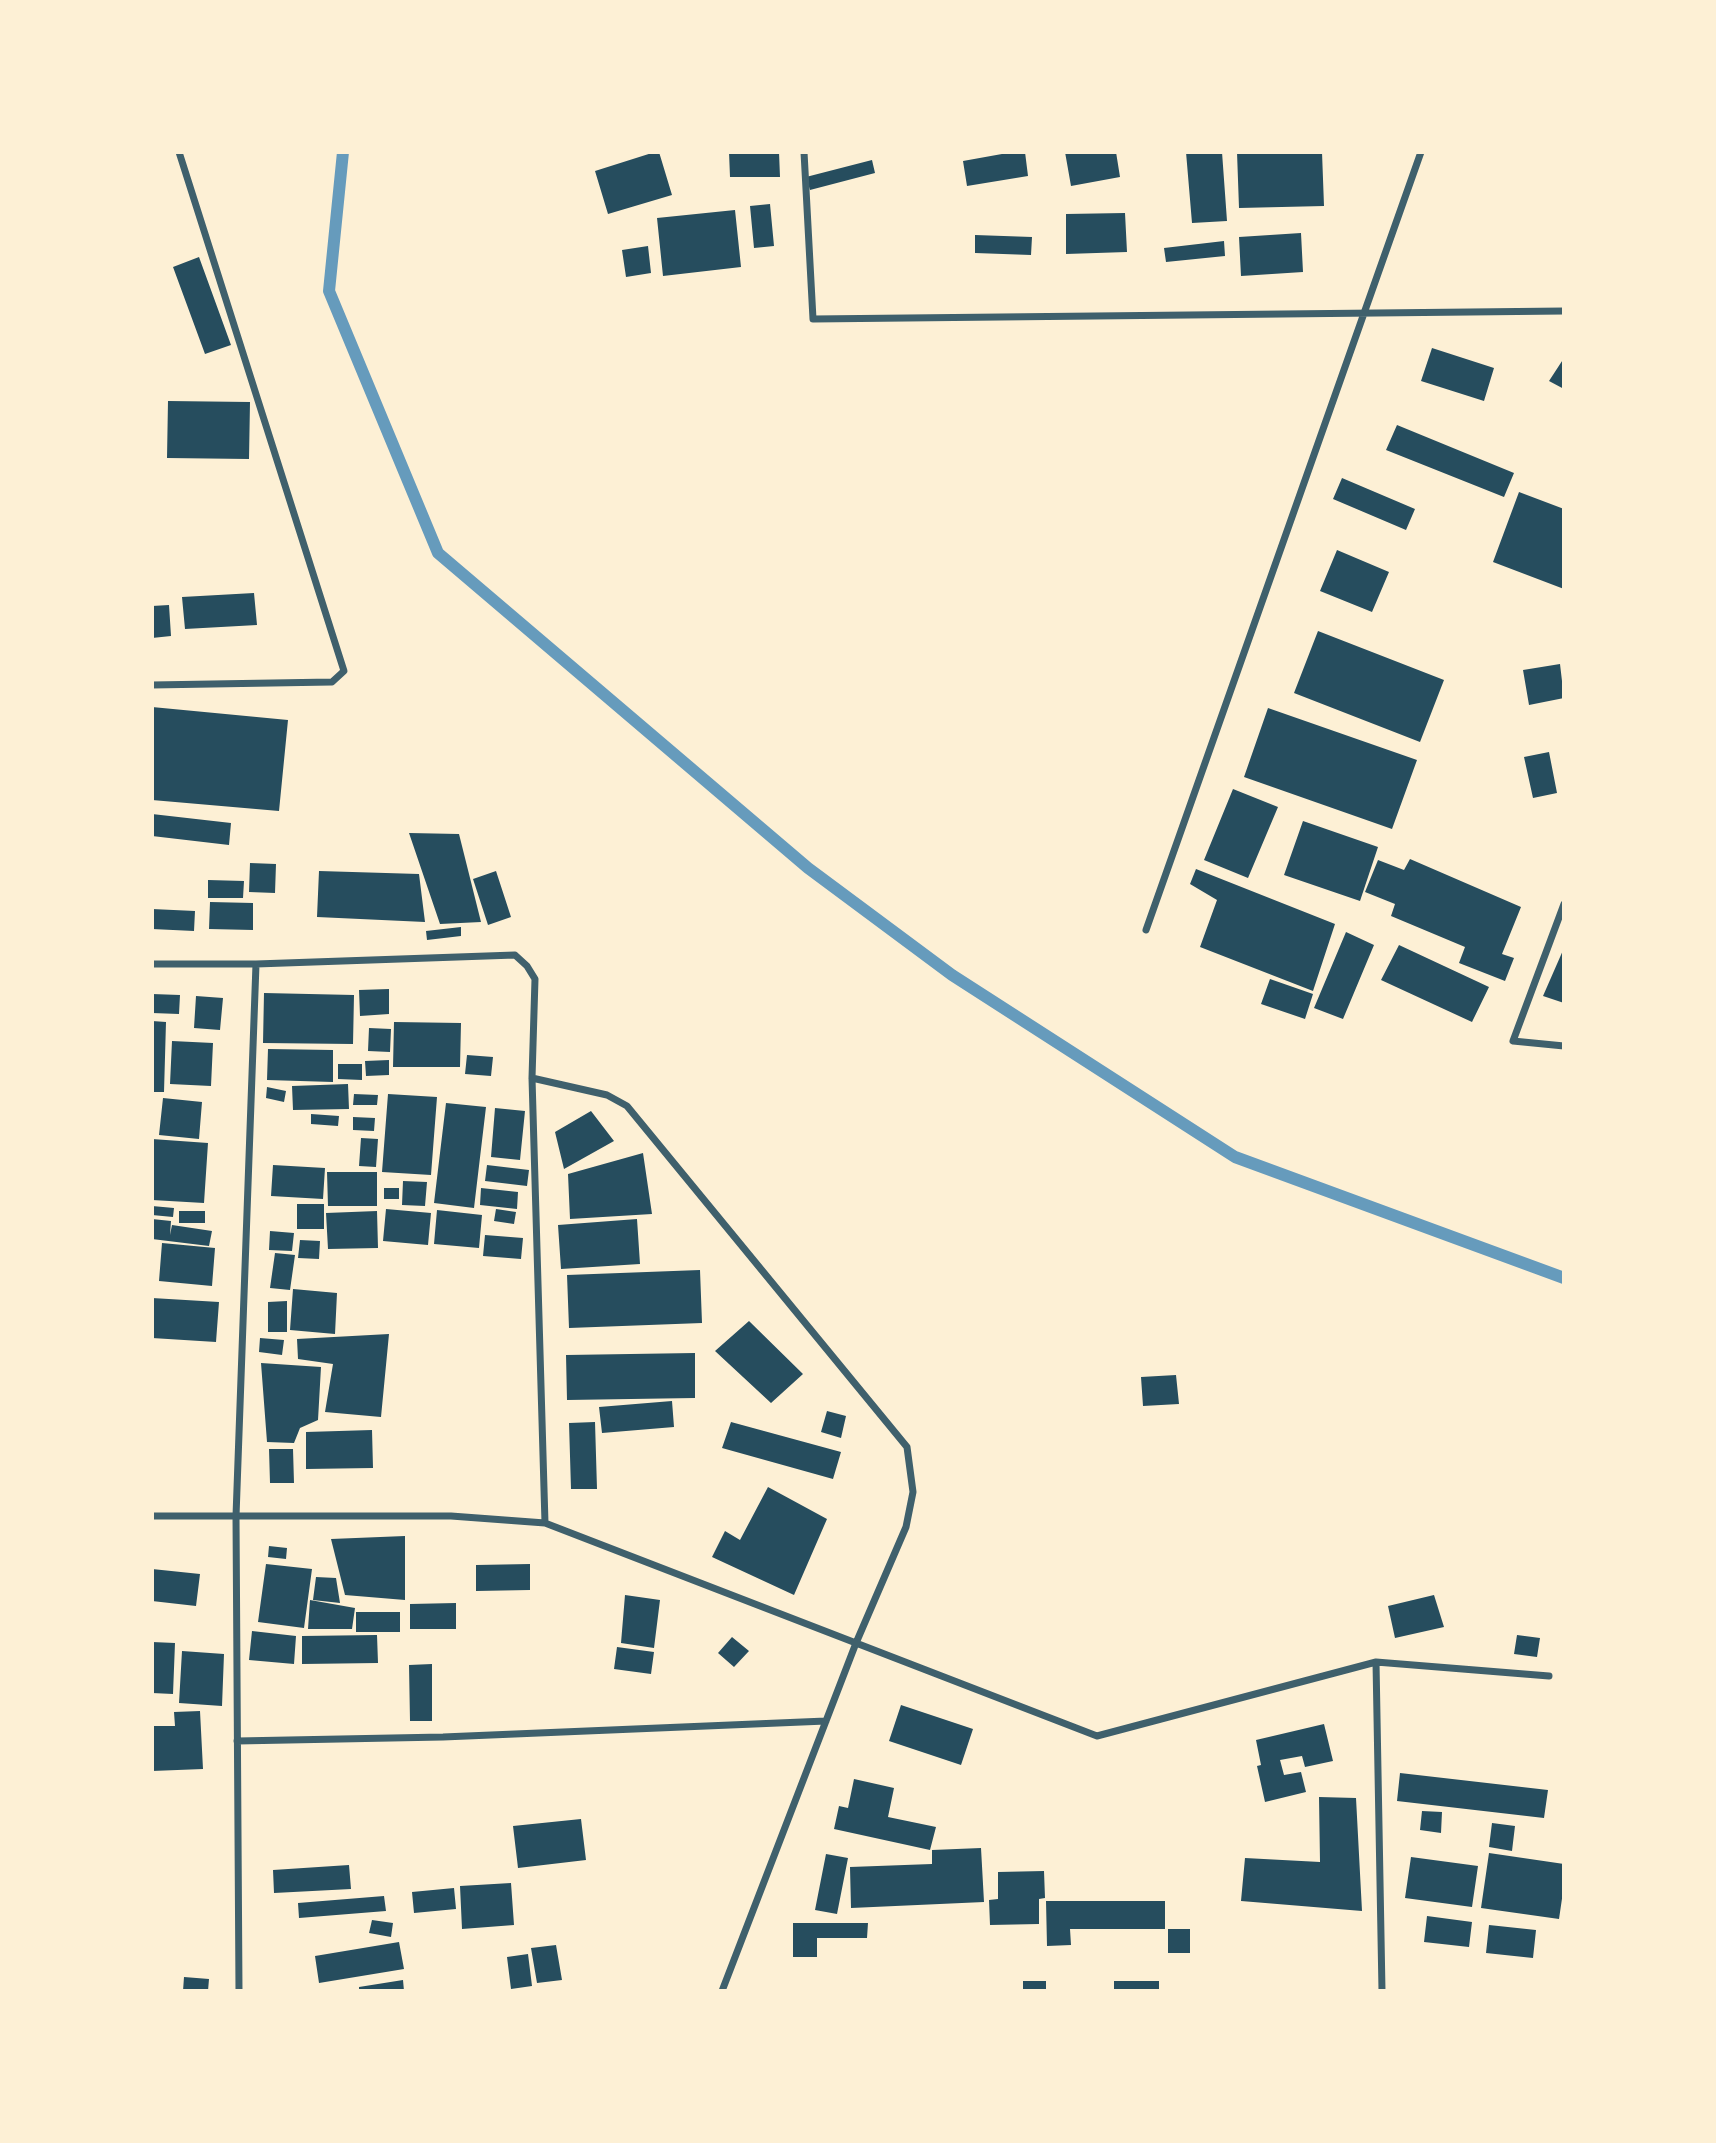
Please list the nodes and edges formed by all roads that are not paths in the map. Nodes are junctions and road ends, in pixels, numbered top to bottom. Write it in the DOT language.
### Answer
graph roads {
  1 [pos="179,152"];
  2 [pos="804,152"];
  3 [pos="1421,152"];
  4 [pos="1564,311"];
  5 [pos="1364,313"];
  6 [pos="152,685"];
  7 [pos="1564,904"];
  8 [pos="1146,930"];
  9 [pos="152,964"];
  10 [pos="256,964"];
  11 [pos="1564,1046"];
  12 [pos="532,1078"];
  13 [pos="152,1516"];
  14 [pos="236,1516"];
  15 [pos="545,1523"];
  16 [pos="856,1643"];
  17 [pos="1376,1662"];
  18 [pos="1549,1676"];
  19 [pos="826,1721"];
  20 [pos="237,1741"];
  21 [pos="239,1991"];
  22 [pos="722,1991"];
  23 [pos="1382,1991"];
  1 -- 6 [label="street"];
  2 -- 5 [label="street"];
  3 -- 5 [label="street"];
  4 -- 5 [label="street"];
  5 -- 8 [label="street"];
  7 -- 11 [label="street"];
  9 -- 10 [label="street"];
  10 -- 12 [label="street"];
  10 -- 14 [label="street"];
  12 -- 15 [label="street"];
  12 -- 16 [label="street"];
  13 -- 14 [label="street"];
  14 -- 15 [label="street"];
  14 -- 20 [label="street"];
  15 -- 16 [label="street"];
  16 -- 17 [label="street"];
  16 -- 19 [label="street"];
  17 -- 18 [label="street"];
  17 -- 23 [label="street"];
  19 -- 20 [label="street"];
  19 -- 22 [label="street"];
  20 -- 21 [label="street"];
}
